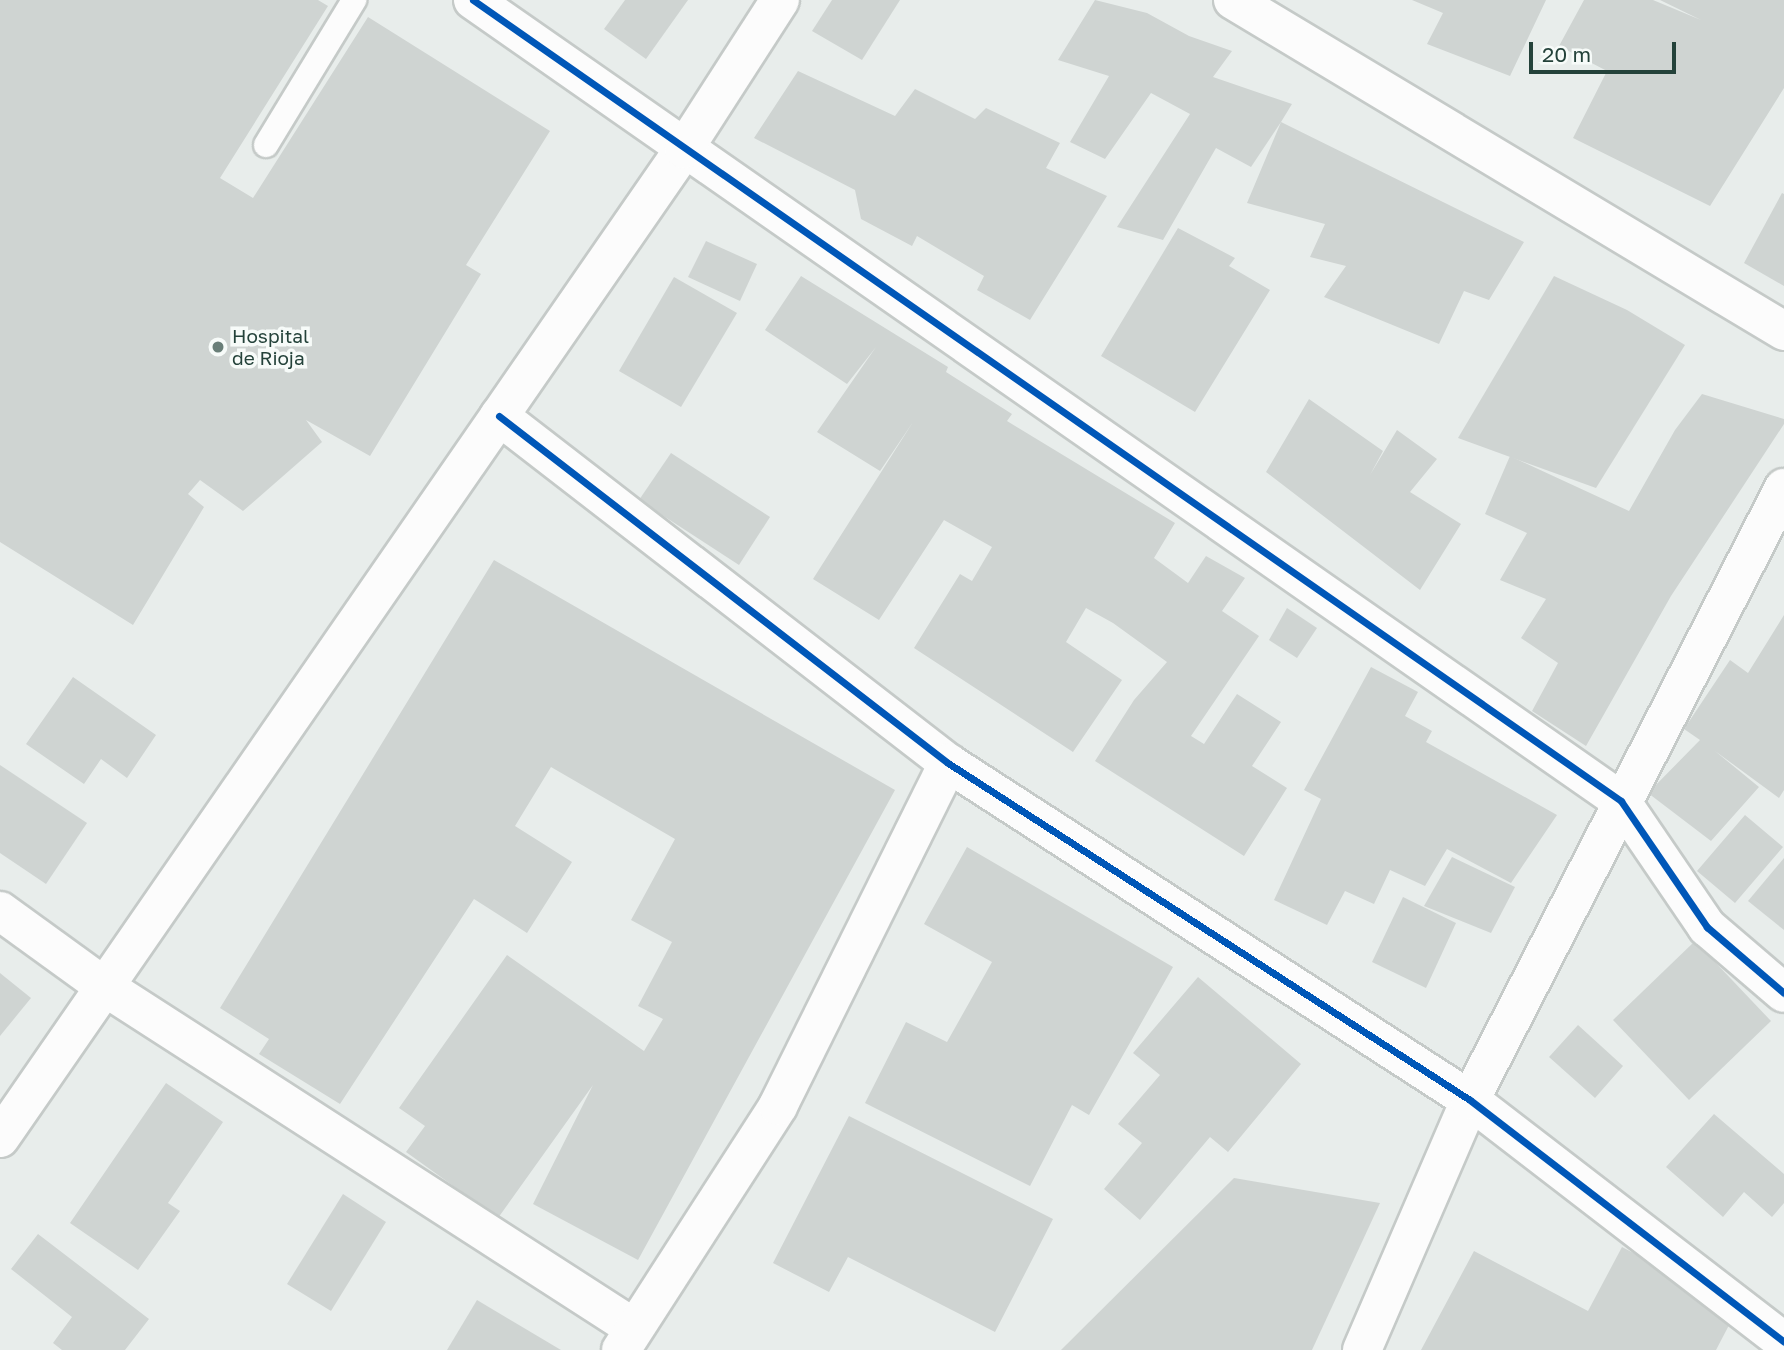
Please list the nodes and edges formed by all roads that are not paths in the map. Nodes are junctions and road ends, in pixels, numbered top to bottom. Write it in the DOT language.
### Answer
graph roads {
  1 [pos="354,0"];
  2 [pos="473,0"];
  3 [pos="780,0"];
  4 [pos="1233,0"];
  5 [pos="266,145"];
  6 [pos="684,149"];
  7 [pos="1784,331"];
  8 [pos="499,416"];
  9 [pos="1784,488"];
  10 [pos="948,763"];
  11 [pos="1621,801"];
  12 [pos="0,911"];
  13 [pos="105,987"];
  14 [pos="1784,993"];
  15 [pos="1470,1100"];
  16 [pos="0,1138"];
  17 [pos="628,1339"];
  18 [pos="1784,1342"];
  19 [pos="1362,1350"];
  1 -- 5 [label="lane"];
  2 -- 6 [label="street"];
  3 -- 6 [label="street"];
  4 -- 7 [label="street"];
  6 -- 8 [label="street"];
  6 -- 11 [label="street"];
  8 -- 10 [label="street"];
  8 -- 13 [label="street"];
  9 -- 11 [label="street"];
  10 -- 15 [label="street"];
  10 -- 17 [label="street"];
  11 -- 14 [label="street"];
  11 -- 15 [label="street"];
  12 -- 13 [label="street"];
  13 -- 16 [label="street"];
  13 -- 17 [label="street"];
  15 -- 18 [label="street"];
  15 -- 19 [label="street"];
}
